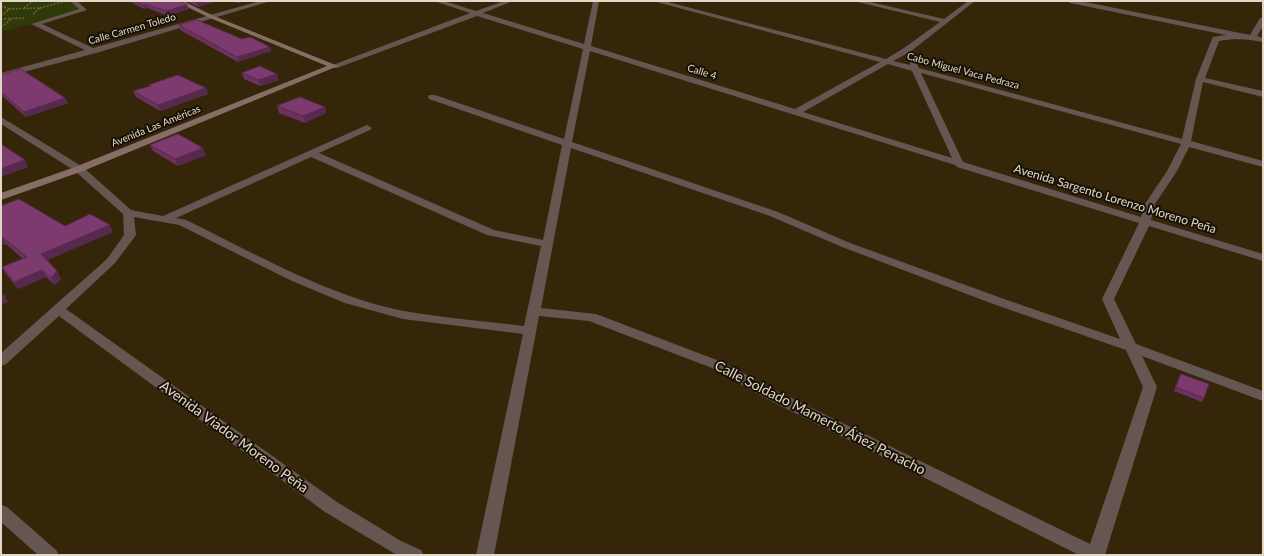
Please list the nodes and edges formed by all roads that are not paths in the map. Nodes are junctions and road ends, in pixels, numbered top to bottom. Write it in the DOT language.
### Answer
graph roads {
  1 [pos="73,1"];
  2 [pos="178,1"];
  3 [pos="268,1"];
  4 [pos="437,1"];
  5 [pos="510,1"];
  6 [pos="596,1"];
  7 [pos="656,1"];
  8 [pos="857,1"];
  9 [pos="972,1"];
  10 [pos="1070,1"];
  11 [pos="476,13"];
  12 [pos="212,17"];
  13 [pos="1263,20"];
  14 [pos="945,21"];
  15 [pos="1182,24"];
  16 [pos="1252,38"];
  17 [pos="1216,39"];
  18 [pos="1263,40"];
  19 [pos="587,48"];
  20 [pos="93,50"];
  21 [pos="907,50"];
  22 [pos="886,62"];
  23 [pos="334,66"];
  24 [pos="915,69"];
  25 [pos="1,76"];
  26 [pos="1200,79"];
  27 [pos="1263,94"];
  28 [pos="432,97"];
  29 [pos="795,113"];
  30 [pos="1,120"];
  31 [pos="368,128"];
  32 [pos="1186,143"];
  33 [pos="568,144"];
  34 [pos="310,154"];
  35 [pos="960,164"];
  36 [pos="1263,164"];
  37 [pos="79,169"];
  38 [pos="1,197"];
  39 [pos="128,213"];
  40 [pos="164,219"];
  41 [pos="1145,222"];
  42 [pos="548,244"];
  43 [pos="1263,258"];
  44 [pos="58,309"];
  45 [pos="534,311"];
  46 [pos="530,331"];
  47 [pos="1130,346"];
  48 [pos="1,361"];
  49 [pos="1263,396"];
  50 [pos="1,512"];
  51 [pos="50,555"];
  52 [pos="415,555"];
  53 [pos="485,555"];
  54 [pos="1095,555"];
  1 -- 20 [label="street"];
  2 -- 12 [label="main road"];
  3 -- 12 [label="street, Calle Carmen Toledo"];
  4 -- 11 [label="street, Calle 4"];
  5 -- 11 [label="street"];
  6 -- 19 [label="street"];
  7 -- 22 [label="street, Cabo Miguel Vaca Pedraza"];
  8 -- 14 [label="street"];
  9 -- 14 [label="street"];
  10 -- 15 [label="street"];
  11 -- 19 [label="street, Calle 4"];
  11 -- 23 [label="street"];
  12 -- 20 [label="street, Calle Carmen Toledo"];
  12 -- 23 [label="main road"];
  13 -- 16 [label="street"];
  14 -- 21 [label="street"];
  15 -- 16 [label="street"];
  15 -- 17 [label="street"];
  16 -- 17 [label="street"];
  16 -- 18 [label="street"];
  17 -- 26 [label="street"];
  19 -- 29 [label="street, Calle 4"];
  19 -- 33 [label="street"];
  20 -- 25 [label="street, Calle Carmen Toledo"];
  21 -- 22 [label="street"];
  21 -- 24 [label="street"];
  22 -- 24 [label="street, Cabo Miguel Vaca Pedraza"];
  22 -- 29 [label="street"];
  23 -- 37 [label="main road, Avenida Las Américas"];
  24 -- 32 [label="street, Cabo Miguel Vaca Pedraza"];
  24 -- 35 [label="street"];
  26 -- 27 [label="street"];
  26 -- 32 [label="street"];
  28 -- 33 [label="street"];
  29 -- 35 [label="street, Calle 4"];
  30 -- 37 [label="street"];
  31 -- 34 [label="street"];
  32 -- 36 [label="street, Cabo Miguel Vaca Pedraza"];
  32 -- 41 [label="street"];
  33 -- 42 [label="street"];
  33 -- 47 [label="street"];
  34 -- 40 [label="street"];
  34 -- 42 [label="street"];
  35 -- 41 [label="street, Avenida Sargento Lorenzo Moreno Peña"];
  37 -- 38 [label="main road, Avenida Las Américas"];
  37 -- 39 [label="street"];
  39 -- 40 [label="street"];
  39 -- 44 [label="street"];
  40 -- 46 [label="street"];
  41 -- 43 [label="street, Avenida Sargento Lorenzo Moreno Peña"];
  41 -- 47 [label="street"];
  42 -- 45 [label="street"];
  44 -- 48 [label="street"];
  44 -- 52 [label="street, Avenida Viador Moreno Peña"];
  45 -- 46 [label="street"];
  45 -- 54 [label="street, Calle Soldado Mamerto Áñez Penacho"];
  46 -- 53 [label="street"];
  47 -- 49 [label="street"];
  47 -- 54 [label="street"];
  50 -- 51 [label="street"];
}
